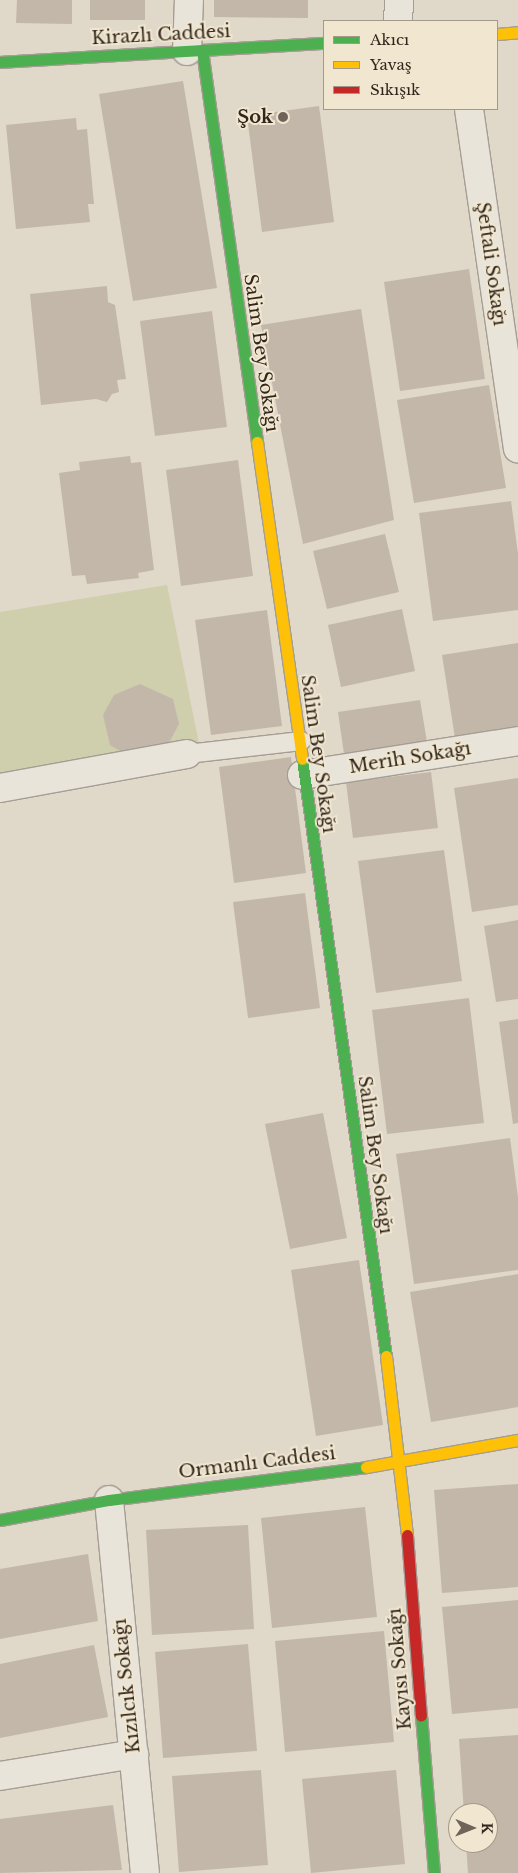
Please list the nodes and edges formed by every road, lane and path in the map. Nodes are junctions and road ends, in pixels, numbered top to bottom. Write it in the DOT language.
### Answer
graph roads {
  1 [pos="189,0"];
  2 [pos="399,0"];
  3 [pos="398,20"];
  4 [pos="518,32"];
  5 [pos="498,34"];
  6 [pos="323,43"];
  7 [pos="195,50"];
  8 [pos="0,62"];
  9 [pos="469,110"];
  10 [pos="518,448"];
  11 [pos="301,741"];
  12 [pos="518,741"];
  13 [pos="187,754"];
  14 [pos="302,775"];
  15 [pos="0,788"];
  16 [pos="518,1440"];
  17 [pos="401,1462"];
  18 [pos="109,1500"];
  19 [pos="0,1520"];
  20 [pos="134,1754"];
  21 [pos="0,1776"];
  22 [pos="145,1873"];
  23 [pos="434,1873"];
  1 -- 7 [label="street"];
  2 -- 3 [label="street"];
  4 -- 5 [label="street"];
  6 -- 7 [label="street, Kirazlı Caddesi"];
  7 -- 8 [label="street, Kirazlı Caddesi"];
  7 -- 11 [label="street, Salim Bey Sokağı"];
  9 -- 10 [label="street, Şeftali Sokağı"];
  11 -- 13 [label="lane"];
  11 -- 14 [label="street, Salim Bey Sokağı"];
  12 -- 14 [label="street, Merih Sokağı"];
  13 -- 15 [label="street"];
  14 -- 17 [label="street, Salim Bey Sokağı"];
  16 -- 17 [label="street, Ormanlı Caddesi"];
  17 -- 18 [label="street, Ormanlı Caddesi"];
  17 -- 23 [label="street, Kayısı Sokağı"];
  18 -- 19 [label="street, Ormanlı Caddesi"];
  18 -- 20 [label="street, Kızılcık Sokağı"];
  20 -- 21 [label="street"];
  20 -- 22 [label="street, Kızılcık Sokağı"];
}
